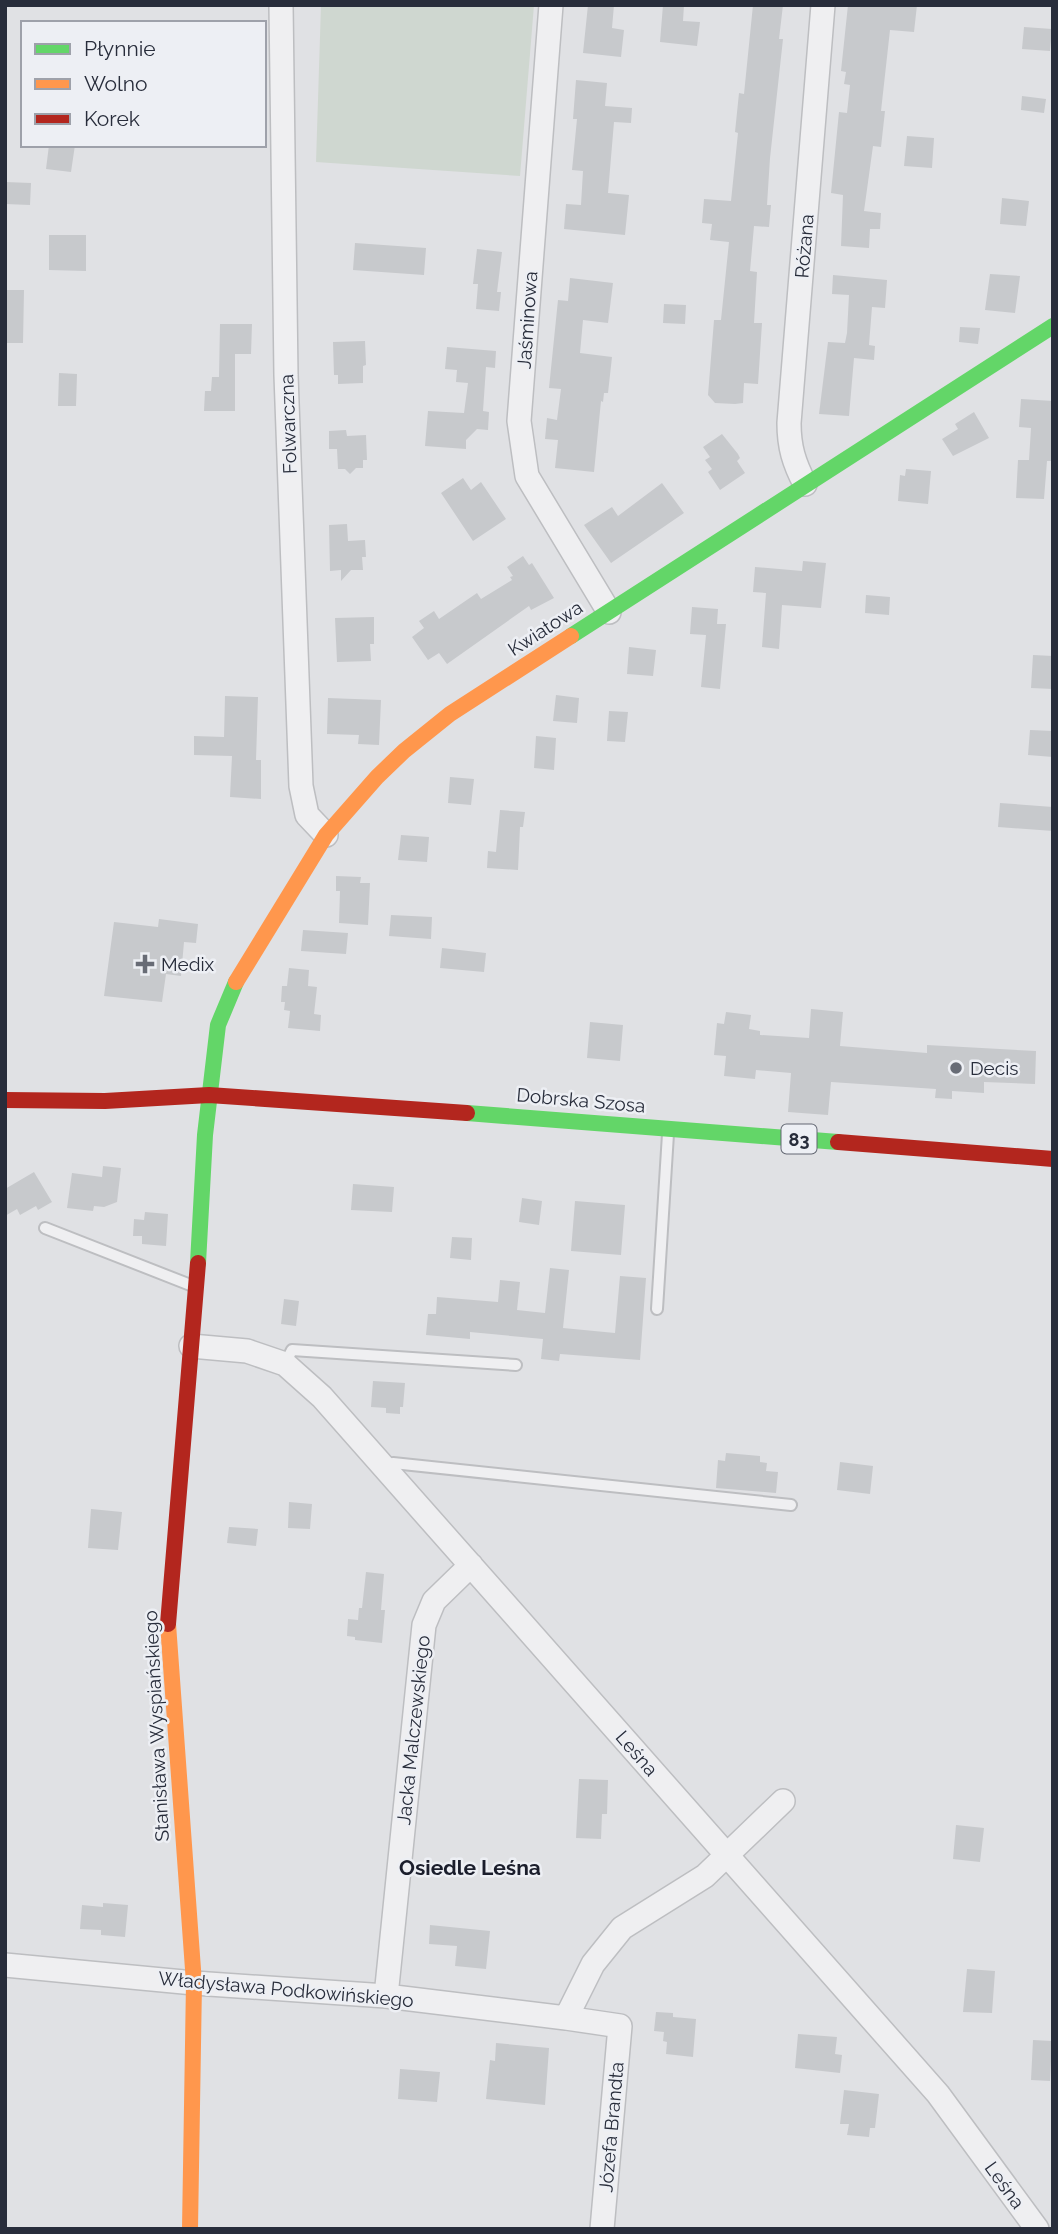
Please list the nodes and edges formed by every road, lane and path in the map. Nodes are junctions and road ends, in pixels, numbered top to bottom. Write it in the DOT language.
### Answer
graph roads {
  1 [pos="281,5"];
  2 [pos="551,5"];
  3 [pos="823,5"];
  4 [pos="1053,326"];
  5 [pos="805,484"];
  6 [pos="609,612"];
  7 [pos="326,835"];
  8 [pos="209,1095"];
  9 [pos="5,1100"];
  10 [pos="106,1101"];
  11 [pos="53,1117"];
  12 [pos="668,1128"];
  13 [pos="1053,1159"];
  14 [pos="45,1228"];
  15 [pos="195,1287"];
  16 [pos="657,1309"];
  17 [pos="191,1346"];
  18 [pos="285,1364"];
  19 [pos="516,1365"];
  20 [pos="382,1467"];
  21 [pos="791,1505"];
  22 [pos="471,1565"];
  23 [pos="783,1801"];
  24 [pos="729,1855"];
  25 [pos="5,1965"];
  26 [pos="194,1983"];
  27 [pos="386,1996"];
  28 [pos="566,2018"];
  29 [pos="620,2025"];
  30 [pos="190,2229"];
  31 [pos="601,2229"];
  32 [pos="1037,2229"];
  1 -- 7 [label="street, Folwarczna"];
  2 -- 6 [label="street, Jaśminowa"];
  3 -- 5 [label="street, Różana"];
  4 -- 5 [label="street, Kwiatowa"];
  5 -- 6 [label="street, Kwiatowa"];
  6 -- 7 [label="street, Kwiatowa"];
  7 -- 8 [label="street, Kwiatowa"];
  8 -- 10 [label="street, Dobrska Szosa / 83"];
  8 -- 12 [label="street, Dobrska Szosa / 83"];
  8 -- 15 [label="street, Stanisława Wyspiańskiego"];
  9 -- 10 [label="street, Dobrska Szosa / 83"];
  10 -- 11 [label="street, Dobrska Szosa / 83"];
  12 -- 13 [label="street, Dobrska Szosa / 83"];
  12 -- 16 [label="lane"];
  14 -- 15 [label="lane"];
  15 -- 17 [label="street, Stanisława Wyspiańskiego"];
  17 -- 18 [label="street, Leśna"];
  17 -- 26 [label="street, Stanisława Wyspiańskiego"];
  18 -- 19 [label="lane"];
  18 -- 20 [label="street, Leśna"];
  20 -- 21 [label="lane"];
  20 -- 22 [label="street, Leśna"];
  22 -- 24 [label="street, Leśna"];
  22 -- 27 [label="street, Jacka Malczewskiego"];
  23 -- 24 [label="street"];
  24 -- 28 [label="street"];
  24 -- 32 [label="street, Leśna"];
  25 -- 26 [label="street, Władysława Podkowińskiego"];
  26 -- 27 [label="street, Władysława Podkowińskiego"];
  26 -- 30 [label="street, Stanisława Wyspiańskiego"];
  27 -- 28 [label="street, Władysława Podkowińskiego"];
  28 -- 29 [label="street, Władysława Podkowińskiego"];
  29 -- 31 [label="street, Józefa Brandta"];
}
